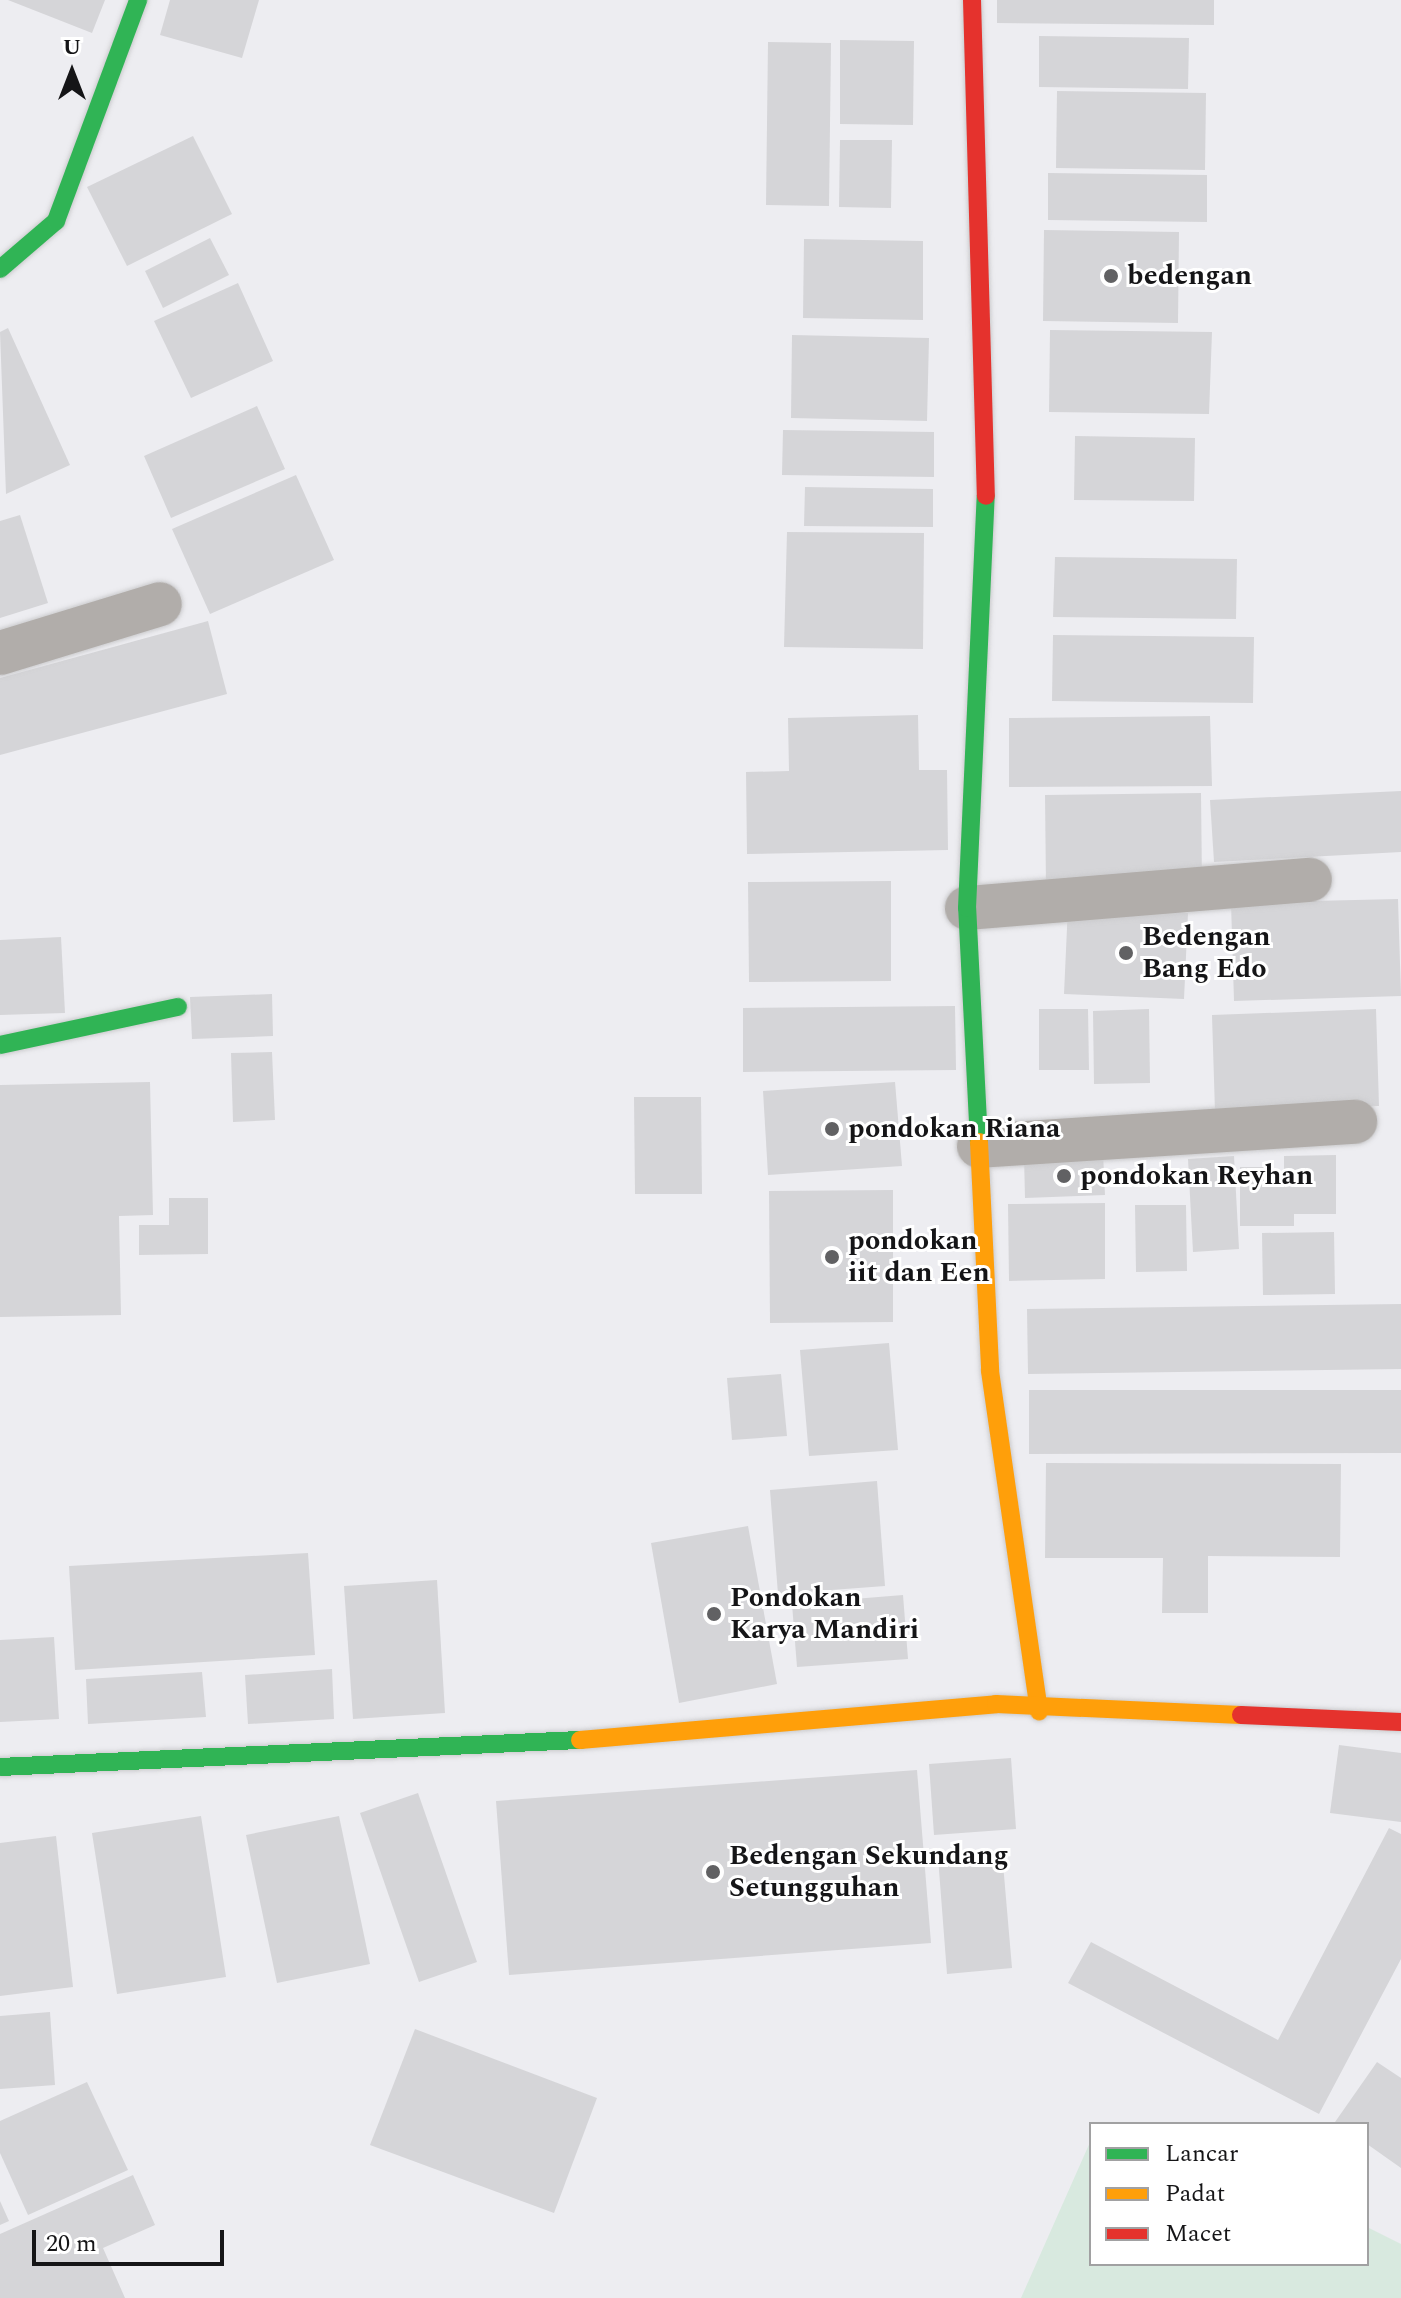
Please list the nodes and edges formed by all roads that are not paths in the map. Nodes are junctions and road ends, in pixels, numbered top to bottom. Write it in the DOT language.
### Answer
graph roads {
  1 [pos="138,0"];
  2 [pos="972,0"];
  3 [pos="0,269"];
  4 [pos="160,604"];
  5 [pos="0,653"];
  6 [pos="1310,880"];
  7 [pos="967,908"];
  8 [pos="178,1007"];
  9 [pos="0,1045"];
  10 [pos="1355,1122"];
  11 [pos="979,1146"];
  12 [pos="1039,1711"];
  13 [pos="1401,1722"];
  14 [pos="0,1767"];
  1 -- 3 [label="street"];
  2 -- 7 [label="street"];
  4 -- 5 [label="street"];
  6 -- 7 [label="street"];
  7 -- 11 [label="street"];
  8 -- 9 [label="street"];
  10 -- 11 [label="street"];
  11 -- 12 [label="street"];
  12 -- 13 [label="street"];
  12 -- 14 [label="street"];
}
